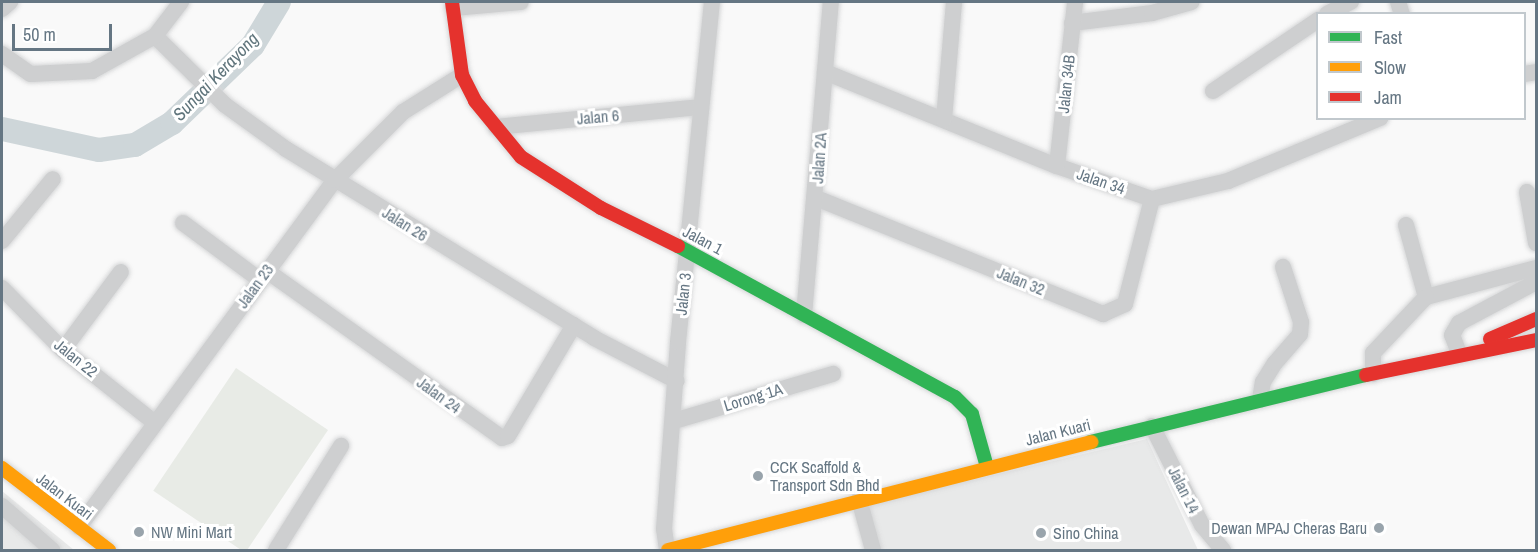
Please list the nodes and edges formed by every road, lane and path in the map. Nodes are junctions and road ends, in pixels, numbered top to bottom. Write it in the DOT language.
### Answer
graph roads {
  1 [pos="10,2"];
  2 [pos="181,2"];
  3 [pos="520,2"];
  4 [pos="712,2"];
  5 [pos="831,2"];
  6 [pos="954,2"];
  7 [pos="1075,2"];
  8 [pos="1192,2"];
  9 [pos="1351,2"];
  10 [pos="453,5"];
  11 [pos="2,9"];
  12 [pos="1331,12"];
  13 [pos="1316,21"];
  14 [pos="1072,23"];
  15 [pos="155,36"];
  16 [pos="2,54"];
  17 [pos="825,72"];
  18 [pos="462,75"];
  19 [pos="1213,91"];
  20 [pos="701,107"];
  21 [pos="944,119"];
  22 [pos="1375,120"];
  23 [pos="495,127"];
  24 [pos="1057,166"];
  25 [pos="53,179"];
  26 [pos="335,180"];
  27 [pos="1527,192"];
  28 [pos="816,198"];
  29 [pos="1152,199"];
  30 [pos="183,223"];
  31 [pos="1406,225"];
  32 [pos="2,241"];
  33 [pos="1536,243"];
  34 [pos="687,250"];
  35 [pos="1284,267"];
  36 [pos="1536,268"];
  37 [pos="122,272"];
  38 [pos="263,275"];
  39 [pos="1536,282"];
  40 [pos="2,288"];
  41 [pos="1426,297"];
  42 [pos="804,315"];
  43 [pos="1536,319"];
  44 [pos="574,325"];
  45 [pos="1536,339"];
  46 [pos="63,350"];
  47 [pos="1459,353"];
  48 [pos="833,374"];
  49 [pos="1373,374"];
  50 [pos="677,381"];
  51 [pos="1260,400"];
  52 [pos="674,421"];
  53 [pos="155,423"];
  54 [pos="1152,426"];
  55 [pos="341,446"];
  56 [pos="987,467"];
  57 [pos="2,468"];
  58 [pos="859,499"];
  59 [pos="2,506"];
  60 [pos="79,527"];
  61 [pos="52,550"];
  62 [pos="109,550"];
  63 [pos="276,550"];
  64 [pos="667,550"];
  65 [pos="873,550"];
  66 [pos="1223,550"];
  1 -- 11 [label="street"];
  2 -- 15 [label="street"];
  3 -- 10 [label="street"];
  4 -- 20 [label="street, Jalan 3"];
  5 -- 17 [label="street, Jalan 2A"];
  6 -- 21 [label="street"];
  7 -- 14 [label="street, Jalan 34B"];
  8 -- 14 [label="street"];
  9 -- 12 [label="street"];
  10 -- 18 [label="street, Jalan 1"];
  13 -- 19 [label="street"];
  14 -- 24 [label="street, Jalan 34B"];
  15 -- 16 [label="street"];
  15 -- 26 [label="street, Jalan 26"];
  17 -- 21 [label="street, Jalan 34"];
  17 -- 28 [label="street, Jalan 2A"];
  18 -- 23 [label="street, Jalan 1"];
  18 -- 26 [label="street, Jalan 23"];
  20 -- 23 [label="street, Jalan 6"];
  20 -- 34 [label="street, Jalan 3"];
  21 -- 24 [label="street, Jalan 34"];
  22 -- 29 [label="street"];
  23 -- 34 [label="street, Jalan 1"];
  24 -- 29 [label="street, Jalan 34"];
  25 -- 32 [label="street"];
  26 -- 38 [label="street, Jalan 23"];
  26 -- 44 [label="street, Jalan 26"];
  27 -- 33 [label="street"];
  28 -- 29 [label="street, Jalan 32"];
  28 -- 42 [label="street, Jalan 2A"];
  30 -- 38 [label="street"];
  31 -- 41 [label="street"];
  34 -- 42 [label="street, Jalan 1"];
  34 -- 50 [label="street, Jalan 3"];
  35 -- 51 [label="street"];
  36 -- 41 [label="street"];
  37 -- 46 [label="street"];
  38 -- 44 [label="street, Jalan 24"];
  38 -- 53 [label="street, Jalan 23"];
  39 -- 47 [label="street"];
  40 -- 46 [label="street, Jalan 22"];
  41 -- 49 [label="street"];
  42 -- 56 [label="street, Jalan 1"];
  43 -- 47 [label="street, Jalan Kuari"];
  44 -- 50 [label="street, Jalan 26"];
  45 -- 47 [label="street, Jalan Kuari"];
  46 -- 53 [label="street, Jalan 22"];
  47 -- 49 [label="street, Jalan Kuari"];
  48 -- 52 [label="street, Lorong 1A"];
  49 -- 51 [label="street, Jalan Kuari"];
  50 -- 52 [label="street, Jalan 3"];
  51 -- 54 [label="street, Jalan Kuari"];
  52 -- 64 [label="street, Jalan 3"];
  53 -- 60 [label="street, Jalan 23"];
  54 -- 56 [label="street, Jalan Kuari"];
  54 -- 66 [label="street, Jalan 14"];
  55 -- 63 [label="street"];
  56 -- 58 [label="street, Jalan Kuari"];
  57 -- 60 [label="street, Jalan Kuari"];
  58 -- 64 [label="street, Jalan Kuari"];
  58 -- 65 [label="street"];
  59 -- 61 [label="street"];
  60 -- 62 [label="street, Jalan Kuari"];
}
